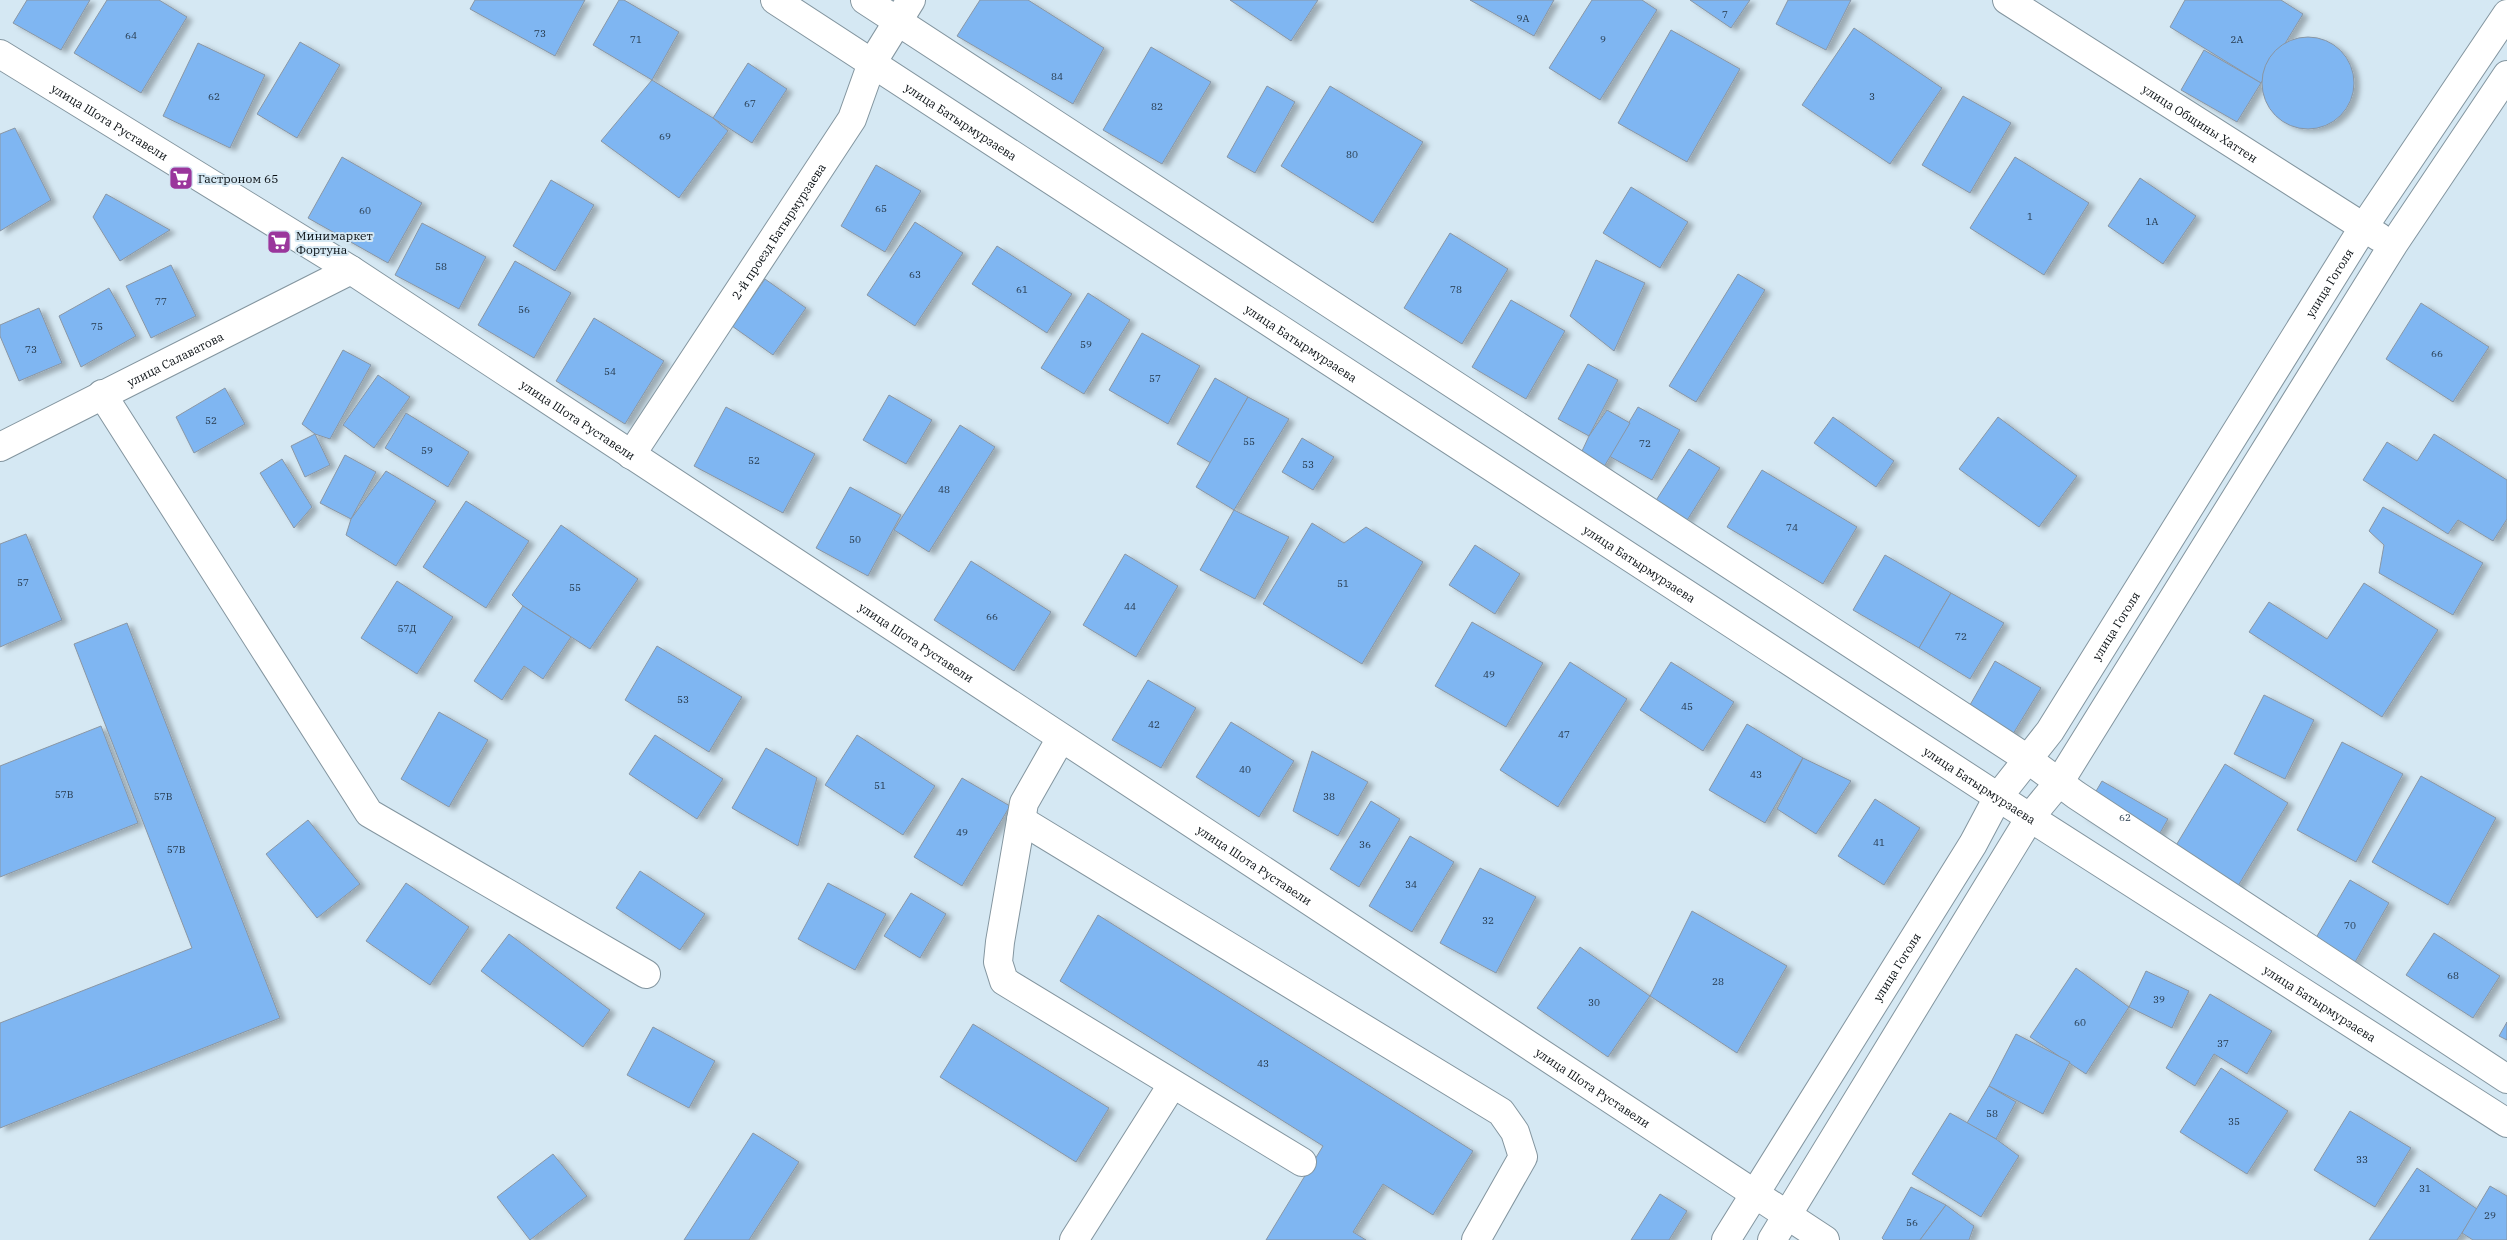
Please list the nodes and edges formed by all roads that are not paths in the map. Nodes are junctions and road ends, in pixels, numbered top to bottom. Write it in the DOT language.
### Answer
graph roads {
  1 [pos="775,0"];
  2 [pos="865,0"];
  3 [pos="2007,0"];
  4 [pos="904,10"];
  5 [pos="2507,14"];
  6 [pos="0,54"];
  7 [pos="872,63"];
  8 [pos="2507,74"];
  9 [pos="2363,228"];
  10 [pos="2393,245"];
  11 [pos="351,270"];
  12 [pos="102,394"];
  13 [pos="0,447"];
  14 [pos="631,455"];
  15 [pos="1061,738"];
  16 [pos="2026,758"];
  17 [pos="2060,781"];
  18 [pos="1998,797"];
  19 [pos="2031,816"];
  20 [pos="1021,820"];
  21 [pos="646,974"];
  22 [pos="2507,1079"];
  23 [pos="1172,1084"];
  24 [pos="2507,1122"];
  25 [pos="1302,1162"];
  26 [pos="1755,1195"];
  27 [pos="1787,1216"];
  28 [pos="1074,1240"];
  29 [pos="1476,1240"];
  30 [pos="1726,1240"];
  31 [pos="1772,1240"];
  32 [pos="1825,1240"];
  1 -- 7 [label="street, улица Батырмурзаева"];
  2 -- 4 [label="street"];
  3 -- 9 [label="street, улица Общины Хаттен"];
  4 -- 7 [label="street, 2-й проезд Батырмурзаева"];
  4 -- 16 [label="street"];
  5 -- 9 [label="street, улица Гоголя"];
  6 -- 11 [label="street, улица Шота Руставели"];
  7 -- 14 [label="street, 2-й проезд Батырмурзаева"];
  7 -- 18 [label="street, улица Батырмурзаева"];
  8 -- 10 [label="street"];
  9 -- 10 [label="street, улица Общины Хаттен"];
  9 -- 16 [label="street, улица Гоголя"];
  10 -- 17 [label="street"];
  11 -- 12 [label="street, улица Салаватова"];
  11 -- 14 [label="street, улица Шота Руставели"];
  12 -- 13 [label="street, улица Салаватова"];
  12 -- 21 [label="street"];
  14 -- 15 [label="street, улица Шота Руставели"];
  15 -- 20 [label="street"];
  15 -- 26 [label="street, улица Шота Руставели"];
  16 -- 17 [label="street"];
  16 -- 18 [label="street, улица Гоголя"];
  17 -- 19 [label="street"];
  17 -- 22 [label="street"];
  18 -- 19 [label="street, улица Батырмурзаева"];
  18 -- 26 [label="street, улица Гоголя"];
  19 -- 24 [label="street, улица Батырмурзаева"];
  19 -- 27 [label="street"];
  20 -- 23 [label="street"];
  20 -- 29 [label="street"];
  23 -- 25 [label="street"];
  23 -- 28 [label="street"];
  26 -- 27 [label="street, улица Шота Руставели"];
  26 -- 30 [label="street, улица Гоголя"];
  27 -- 31 [label="street"];
  27 -- 32 [label="street, улица Шота Руставели"];
}
